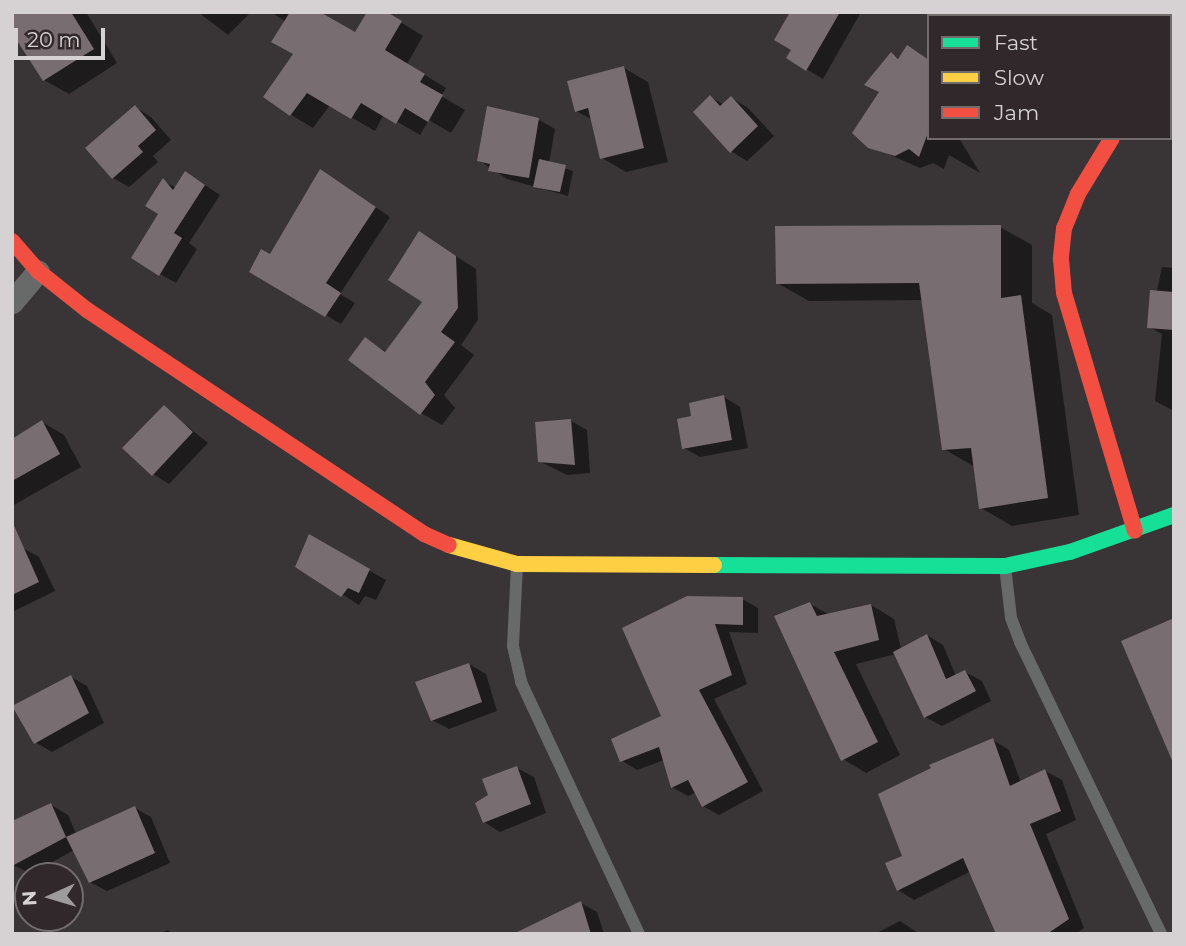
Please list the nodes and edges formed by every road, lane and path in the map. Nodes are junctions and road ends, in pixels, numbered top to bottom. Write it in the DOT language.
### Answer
graph roads {
  1 [pos="1111,140"];
  2 [pos="12,241"];
  3 [pos="38,271"];
  4 [pos="12,302"];
  5 [pos="1174,515"];
  6 [pos="1135,531"];
  7 [pos="517,564"];
  8 [pos="1005,566"];
  9 [pos="639,934"];
  10 [pos="1161,934"];
  1 -- 6 [label="street"];
  2 -- 3 [label="street"];
  3 -- 4 [label="street"];
  3 -- 7 [label="street"];
  5 -- 6 [label="street"];
  6 -- 8 [label="street"];
  7 -- 8 [label="street"];
  7 -- 9 [label="lane"];
  8 -- 10 [label="lane"];
}
